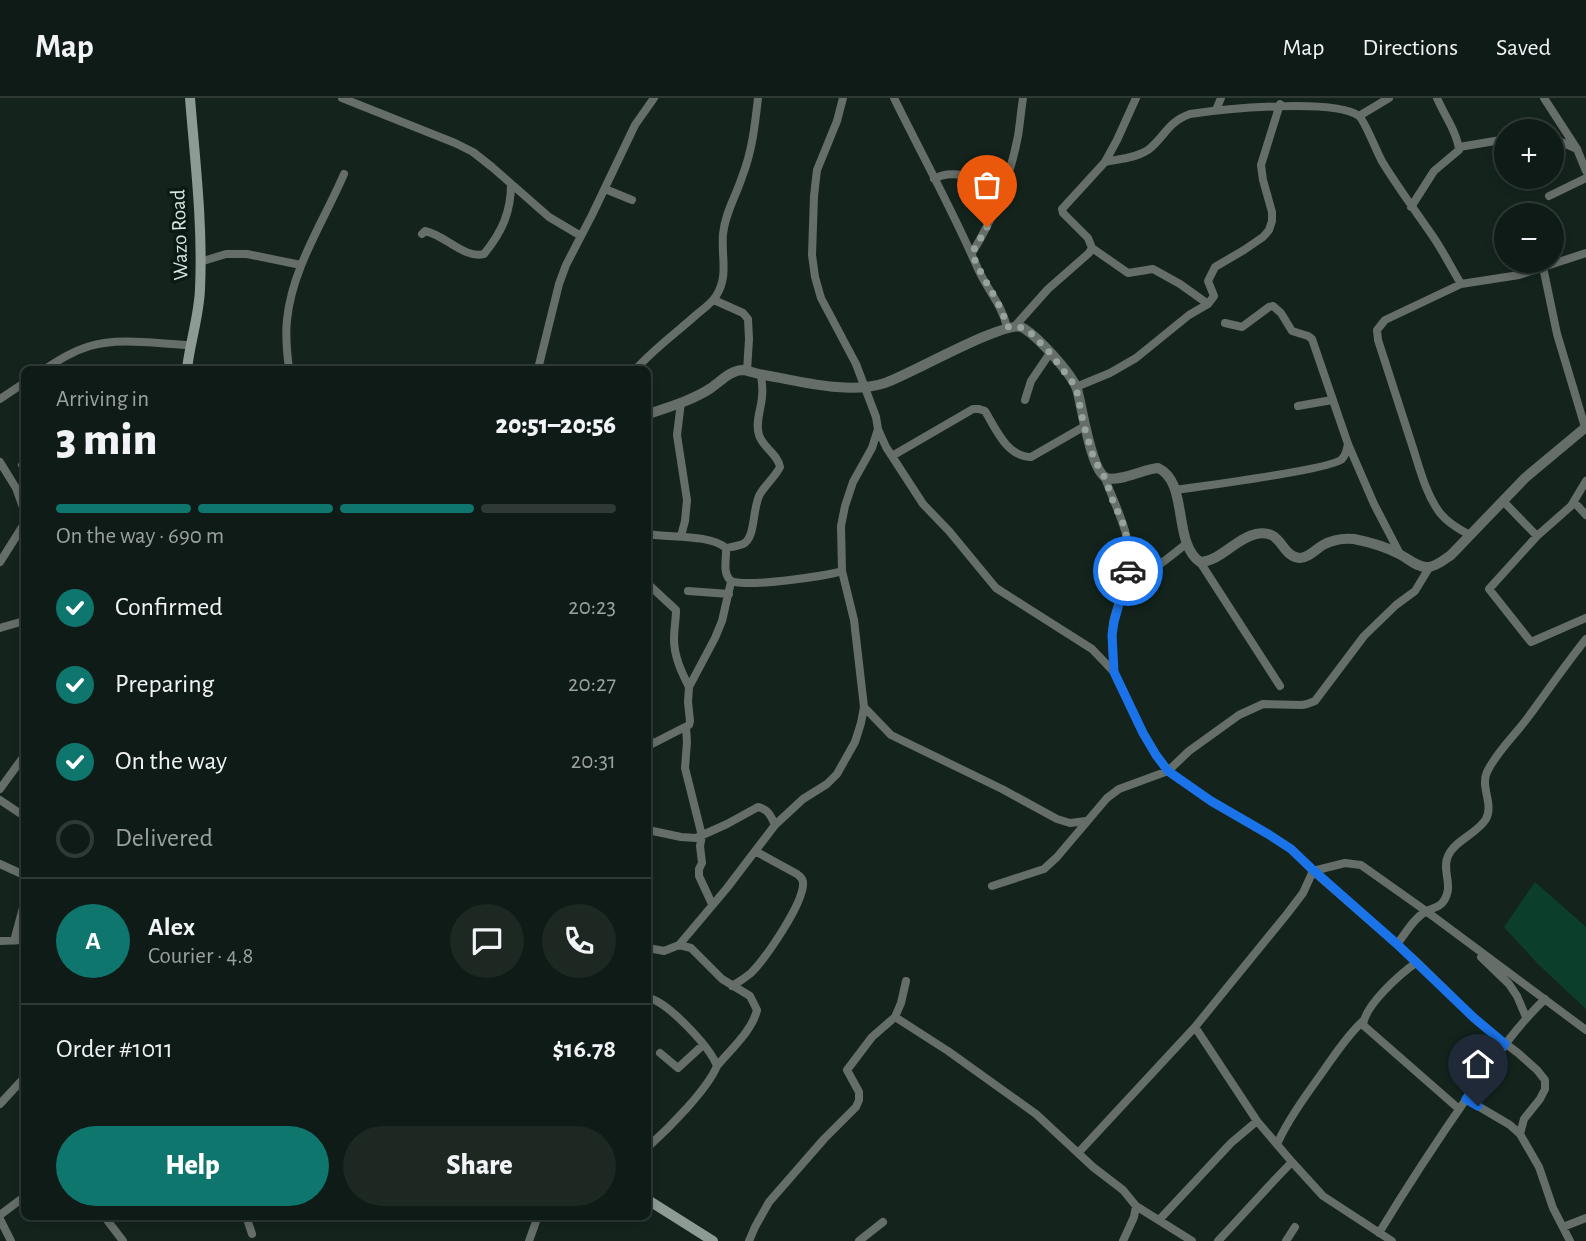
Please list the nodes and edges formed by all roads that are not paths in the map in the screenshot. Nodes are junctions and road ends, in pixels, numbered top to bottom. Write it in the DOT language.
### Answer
graph roads {
  1 [pos="190,98"];
  2 [pos="342,98"];
  3 [pos="654,98"];
  4 [pos="758,98"];
  5 [pos="844,98"];
  6 [pos="894,98"];
  7 [pos="1023,98"];
  8 [pos="1136,98"];
  9 [pos="1221,98"];
  10 [pos="1389,98"];
  11 [pos="1437,98"];
  12 [pos="1544,98"];
  13 [pos="1285,102"];
  14 [pos="1216,110"];
  15 [pos="1359,116"];
  16 [pos="1494,141"];
  17 [pos="1564,143"];
  18 [pos="1460,147"];
  19 [pos="1577,149"];
  20 [pos="1105,162"];
  21 [pos="1586,171"];
  22 [pos="344,174"];
  23 [pos="1586,178"];
  24 [pos="934,179"];
  25 [pos="511,184"];
  26 [pos="1004,188"];
  27 [pos="604,189"];
  28 [pos="1549,197"];
  29 [pos="632,200"];
  30 [pos="1410,207"];
  31 [pos="422,234"];
  32 [pos="581,236"];
  33 [pos="1092,248"];
  34 [pos="972,253"];
  35 [pos="1586,253"];
  36 [pos="1564,260"];
  37 [pos="200,262"];
  38 [pos="301,265"];
  39 [pos="1525,273"];
  40 [pos="1544,273"];
  41 [pos="1461,284"];
  42 [pos="714,300"];
  43 [pos="1208,304"];
  44 [pos="1225,323"];
  45 [pos="1011,326"];
  46 [pos="189,345"];
  47 [pos="1050,353"];
  48 [pos="59,366"];
  49 [pos="187,366"];
  50 [pos="289,366"];
  51 [pos="539,366"];
  52 [pos="639,366"];
  53 [pos="747,371"];
  54 [pos="761,375"];
  55 [pos="21,385"];
  56 [pos="1076,387"];
  57 [pos="865,388"];
  58 [pos="0,399"];
  59 [pos="1025,400"];
  60 [pos="1332,400"];
  61 [pos="681,402"];
  62 [pos="1298,406"];
  63 [pos="651,413"];
  64 [pos="1084,426"];
  65 [pos="1585,427"];
  66 [pos="878,429"];
  67 [pos="1348,444"];
  68 [pos="892,456"];
  69 [pos="0,462"];
  70 [pos="1105,478"];
  71 [pos="1586,481"];
  72 [pos="1175,491"];
  73 [pos="1503,501"];
  74 [pos="21,502"];
  75 [pos="1574,502"];
  76 [pos="1586,515"];
  77 [pos="21,529"];
  78 [pos="651,534"];
  79 [pos="681,536"];
  80 [pos="1470,536"];
  81 [pos="1537,536"];
  82 [pos="1187,543"];
  83 [pos="726,548"];
  84 [pos="1400,554"];
  85 [pos="0,562"];
  86 [pos="1200,562"];
  87 [pos="1429,568"];
  88 [pos="842,571"];
  89 [pos="731,582"];
  90 [pos="1126,582"];
  91 [pos="651,587"];
  92 [pos="688,591"];
  93 [pos="729,594"];
  94 [pos="1586,618"];
  95 [pos="21,622"];
  96 [pos="0,626"];
  97 [pos="1586,639"];
  98 [pos="1114,672"];
  99 [pos="689,687"];
  100 [pos="1280,687"];
  101 [pos="864,707"];
  102 [pos="686,727"];
  103 [pos="651,747"];
  104 [pos="21,760"];
  105 [pos="1168,771"];
  106 [pos="0,789"];
  107 [pos="0,800"];
  108 [pos="21,814"];
  109 [pos="1086,821"];
  110 [pos="775,825"];
  111 [pos="651,831"];
  112 [pos="699,840"];
  113 [pos="755,851"];
  114 [pos="0,864"];
  115 [pos="1313,870"];
  116 [pos="21,874"];
  117 [pos="992,886"];
  118 [pos="712,904"];
  119 [pos="1426,911"];
  120 [pos="21,915"];
  121 [pos="688,935"];
  122 [pos="21,940"];
  123 [pos="0,941"];
  124 [pos="14,941"];
  125 [pos="1468,942"];
  126 [pos="1397,944"];
  127 [pos="679,945"];
  128 [pos="691,948"];
  129 [pos="651,949"];
  130 [pos="1417,962"];
  131 [pos="906,981"];
  132 [pos="732,986"];
  133 [pos="651,999"];
  134 [pos="1545,999"];
  135 [pos="895,1017"];
  136 [pos="1526,1017"];
  137 [pos="1362,1022"];
  138 [pos="1195,1027"];
  139 [pos="1586,1030"];
  140 [pos="1505,1044"];
  141 [pos="703,1045"];
  142 [pos="660,1053"];
  143 [pos="717,1066"];
  144 [pos="21,1083"];
  145 [pos="1466,1099"];
  146 [pos="0,1104"];
  147 [pos="1459,1109"];
  148 [pos="1257,1121"];
  149 [pos="1520,1134"];
  150 [pos="651,1144"];
  151 [pos="1277,1144"];
  152 [pos="1079,1152"];
  153 [pos="1292,1163"];
  154 [pos="21,1200"];
  155 [pos="651,1202"];
  156 [pos="1136,1206"];
  157 [pos="0,1217"];
  158 [pos="1586,1218"];
  159 [pos="107,1220"];
  160 [pos="247,1220"];
  161 [pos="537,1220"];
  162 [pos="1159,1220"];
  163 [pos="883,1222"];
  164 [pos="1295,1227"];
  165 [pos="1563,1227"];
  166 [pos="1379,1233"];
  167 [pos="252,1234"];
  168 [pos="11,1241"];
  169 [pos="122,1241"];
  170 [pos="529,1241"];
  171 [pos="713,1241"];
  172 [pos="749,1241"];
  173 [pos="859,1241"];
  174 [pos="1123,1241"];
  175 [pos="1192,1241"];
  176 [pos="1218,1241"];
  177 [pos="1286,1241"];
  178 [pos="1392,1241"];
  179 [pos="1570,1241"];
  1 -- 37 [label="main road, Wazo Road"];
  2 -- 25 [label="street"];
  3 -- 27 [label="street"];
  4 -- 42 [label="street"];
  5 -- 57 [label="street"];
  6 -- 24 [label="street"];
  7 -- 26 [label="street"];
  8 -- 20 [label="street"];
  9 -- 14 [label="street"];
  10 -- 15 [label="street"];
  11 -- 18 [label="street"];
  12 -- 19 [label="street"];
  13 -- 14 [label="street"];
  13 -- 15 [label="street"];
  13 -- 43 [label="street"];
  14 -- 20 [label="street"];
  15 -- 30 [label="street"];
  16 -- 18 [label="street"];
  17 -- 19 [label="street"];
  18 -- 30 [label="street"];
  19 -- 21 [label="street"];
  20 -- 33 [label="street"];
  22 -- 38 [label="street"];
  23 -- 28 [label="street"];
  24 -- 26 [label="street"];
  24 -- 34 [label="street"];
  25 -- 31 [label="street"];
  25 -- 32 [label="street"];
  26 -- 34 [label="street"];
  27 -- 29 [label="street"];
  27 -- 32 [label="street"];
  30 -- 41 [label="street"];
  32 -- 51 [label="street"];
  33 -- 43 [label="street"];
  33 -- 45 [label="street"];
  34 -- 45 [label="street"];
  35 -- 36 [label="street"];
  37 -- 38 [label="street"];
  37 -- 46 [label="main road, Wazo Road"];
  38 -- 50 [label="street"];
  39 -- 41 [label="street"];
  40 -- 65 [label="street"];
  41 -- 80 [label="street"];
  42 -- 52 [label="street"];
  42 -- 53 [label="street"];
  43 -- 56 [label="street"];
  44 -- 60 [label="street"];
  45 -- 47 [label="street"];
  45 -- 57 [label="street"];
  46 -- 48 [label="street"];
  46 -- 49 [label="main road, Wazo Road"];
  47 -- 56 [label="street"];
  47 -- 59 [label="street"];
  53 -- 54 [label="street"];
  53 -- 61 [label="street"];
  54 -- 57 [label="street"];
  54 -- 83 [label="street"];
  55 -- 58 [label="street"];
  56 -- 64 [label="street"];
  57 -- 66 [label="street"];
  60 -- 62 [label="street"];
  60 -- 67 [label="street"];
  61 -- 63 [label="street"];
  61 -- 79 [label="street"];
  64 -- 68 [label="street"];
  64 -- 70 [label="street"];
  65 -- 73 [label="street"];
  66 -- 68 [label="street"];
  66 -- 88 [label="street"];
  67 -- 72 [label="street"];
  67 -- 84 [label="street"];
  68 -- 98 [label="street"];
  69 -- 74 [label="street"];
  70 -- 72 [label="street"];
  70 -- 90 [label="street"];
  71 -- 75 [label="street"];
  72 -- 82 [label="street"];
  73 -- 80 [label="street"];
  73 -- 81 [label="street"];
  75 -- 76 [label="street"];
  75 -- 81 [label="street"];
  77 -- 85 [label="street"];
  78 -- 79 [label="street"];
  79 -- 83 [label="street"];
  80 -- 87 [label="street"];
  81 -- 94 [label="street"];
  82 -- 86 [label="street"];
  82 -- 90 [label="street"];
  83 -- 89 [label="street"];
  84 -- 86 [label="street"];
  84 -- 87 [label="street"];
  86 -- 100 [label="street"];
  87 -- 105 [label="street"];
  88 -- 89 [label="street"];
  88 -- 101 [label="street"];
  89 -- 93 [label="street"];
  90 -- 98 [label="street"];
  91 -- 99 [label="street"];
  92 -- 93 [label="street"];
  93 -- 99 [label="street"];
  95 -- 96 [label="street"];
  97 -- 119 [label="street"];
  98 -- 105 [label="street"];
  99 -- 102 [label="street"];
  101 -- 109 [label="street"];
  101 -- 110 [label="street"];
  102 -- 103 [label="street"];
  102 -- 112 [label="street"];
  104 -- 106 [label="street"];
  105 -- 109 [label="street"];
  105 -- 115 [label="street"];
  107 -- 108 [label="street"];
  109 -- 117 [label="street"];
  110 -- 112 [label="street"];
  110 -- 113 [label="street"];
  111 -- 112 [label="street"];
  112 -- 118 [label="street"];
  113 -- 118 [label="street"];
  113 -- 132 [label="street"];
  114 -- 116 [label="street"];
  115 -- 119 [label="street"];
  115 -- 126 [label="street"];
  115 -- 138 [label="street"];
  118 -- 121 [label="street"];
  119 -- 125 [label="street"];
  119 -- 126 [label="street"];
  120 -- 124 [label="street"];
  121 -- 127 [label="street"];
  121 -- 128 [label="street"];
  122 -- 124 [label="street"];
  123 -- 124 [label="street"];
  125 -- 134 [label="street"];
  125 -- 136 [label="street"];
  126 -- 130 [label="street"];
  127 -- 128 [label="street"];
  127 -- 129 [label="street"];
  128 -- 132 [label="street"];
  130 -- 137 [label="street"];
  130 -- 140 [label="street"];
  131 -- 135 [label="street"];
  132 -- 143 [label="street"];
  133 -- 141 [label="street"];
  134 -- 136 [label="street"];
  134 -- 139 [label="street"];
  135 -- 152 [label="street"];
  135 -- 172 [label="street"];
  136 -- 140 [label="street"];
  137 -- 147 [label="street"];
  137 -- 151 [label="street"];
  138 -- 148 [label="street"];
  138 -- 152 [label="street"];
  140 -- 145 [label="street"];
  140 -- 149 [label="street"];
  141 -- 142 [label="street"];
  141 -- 143 [label="street"];
  143 -- 150 [label="street"];
  144 -- 146 [label="street"];
  145 -- 147 [label="street"];
  145 -- 149 [label="street"];
  147 -- 166 [label="street"];
  148 -- 151 [label="street"];
  148 -- 162 [label="street"];
  149 -- 165 [label="street"];
  151 -- 153 [label="street"];
  152 -- 156 [label="street"];
  153 -- 166 [label="street"];
  153 -- 176 [label="street"];
  154 -- 157 [label="street"];
  155 -- 171 [label="main road"];
  156 -- 162 [label="street"];
  156 -- 174 [label="street"];
  157 -- 168 [label="street"];
  158 -- 165 [label="street"];
  159 -- 169 [label="street"];
  160 -- 167 [label="street"];
  161 -- 170 [label="street"];
  162 -- 175 [label="street"];
  163 -- 173 [label="street"];
  164 -- 177 [label="street"];
  165 -- 179 [label="street"];
  166 -- 178 [label="street"];
}
